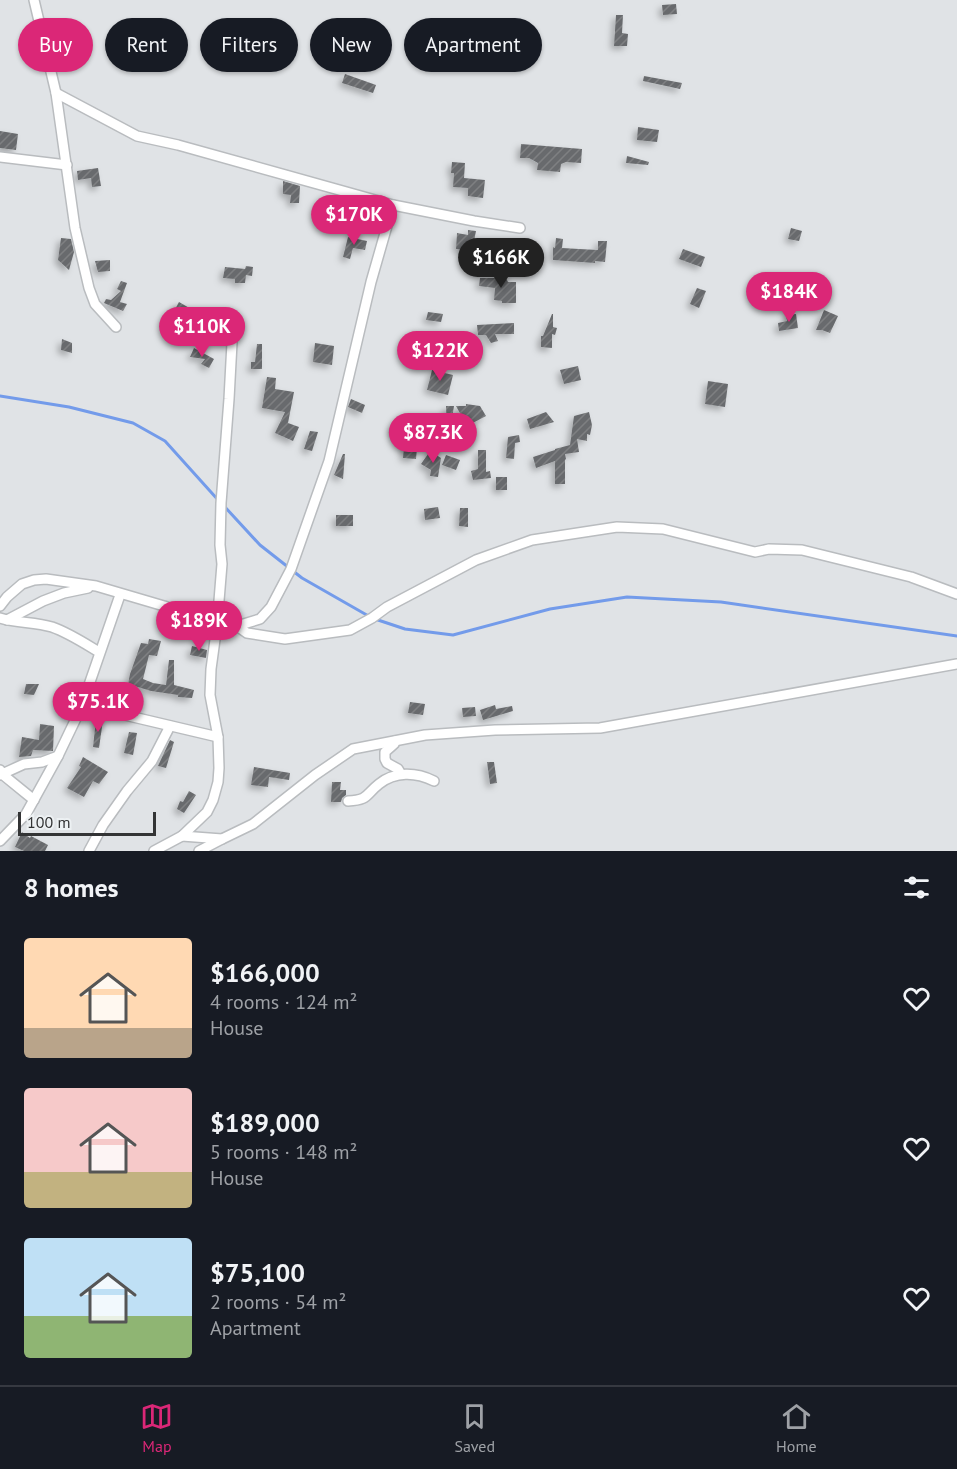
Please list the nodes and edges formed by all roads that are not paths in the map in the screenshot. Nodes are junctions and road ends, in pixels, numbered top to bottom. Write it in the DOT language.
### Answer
graph roads {
  1 [pos="34,0"];
  2 [pos="56,93"];
  3 [pos="0,157"];
  4 [pos="67,165"];
  5 [pos="393,206"];
  6 [pos="520,228"];
  7 [pos="233,324"];
  8 [pos="116,327"];
  9 [pos="96,586"];
  10 [pos="957,594"];
  11 [pos="120,595"];
  12 [pos="0,606"];
  13 [pos="4,619"];
  14 [pos="217,625"];
  15 [pos="237,626"];
  16 [pos="99,652"];
  17 [pos="957,664"];
  18 [pos="81,708"];
  19 [pos="170,726"];
  20 [pos="218,737"];
  21 [pos="395,741"];
  22 [pos="58,756"];
  23 [pos="1,773"];
  24 [pos="401,774"];
  25 [pos="434,781"];
  26 [pos="34,800"];
  27 [pos="348,801"];
  28 [pos="182,836"];
  29 [pos="222,839"];
  30 [pos="0,841"];
  31 [pos="89,851"];
  32 [pos="154,851"];
  33 [pos="199,851"];
  1 -- 2 [label="street"];
  2 -- 4 [label="street"];
  2 -- 5 [label="street"];
  3 -- 4 [label="street"];
  4 -- 8 [label="street"];
  5 -- 6 [label="street"];
  5 -- 15 [label="street"];
  7 -- 14 [label="street"];
  9 -- 11 [label="street"];
  9 -- 12 [label="street"];
  9 -- 13 [label="street"];
  10 -- 15 [label="street"];
  11 -- 14 [label="street"];
  11 -- 16 [label="street"];
  13 -- 16 [label="street"];
  14 -- 15 [label="street"];
  14 -- 20 [label="street"];
  16 -- 18 [label="street"];
  17 -- 21 [label="street"];
  18 -- 19 [label="street"];
  18 -- 22 [label="street"];
  19 -- 20 [label="street"];
  19 -- 31 [label="street"];
  20 -- 28 [label="street"];
  21 -- 24 [label="street"];
  21 -- 29 [label="street"];
  22 -- 23 [label="street"];
  22 -- 26 [label="street"];
  23 -- 26 [label="street"];
  24 -- 25 [label="street"];
  24 -- 27 [label="street"];
  26 -- 30 [label="street"];
  28 -- 29 [label="street"];
  28 -- 32 [label="street"];
  29 -- 33 [label="street"];
}
